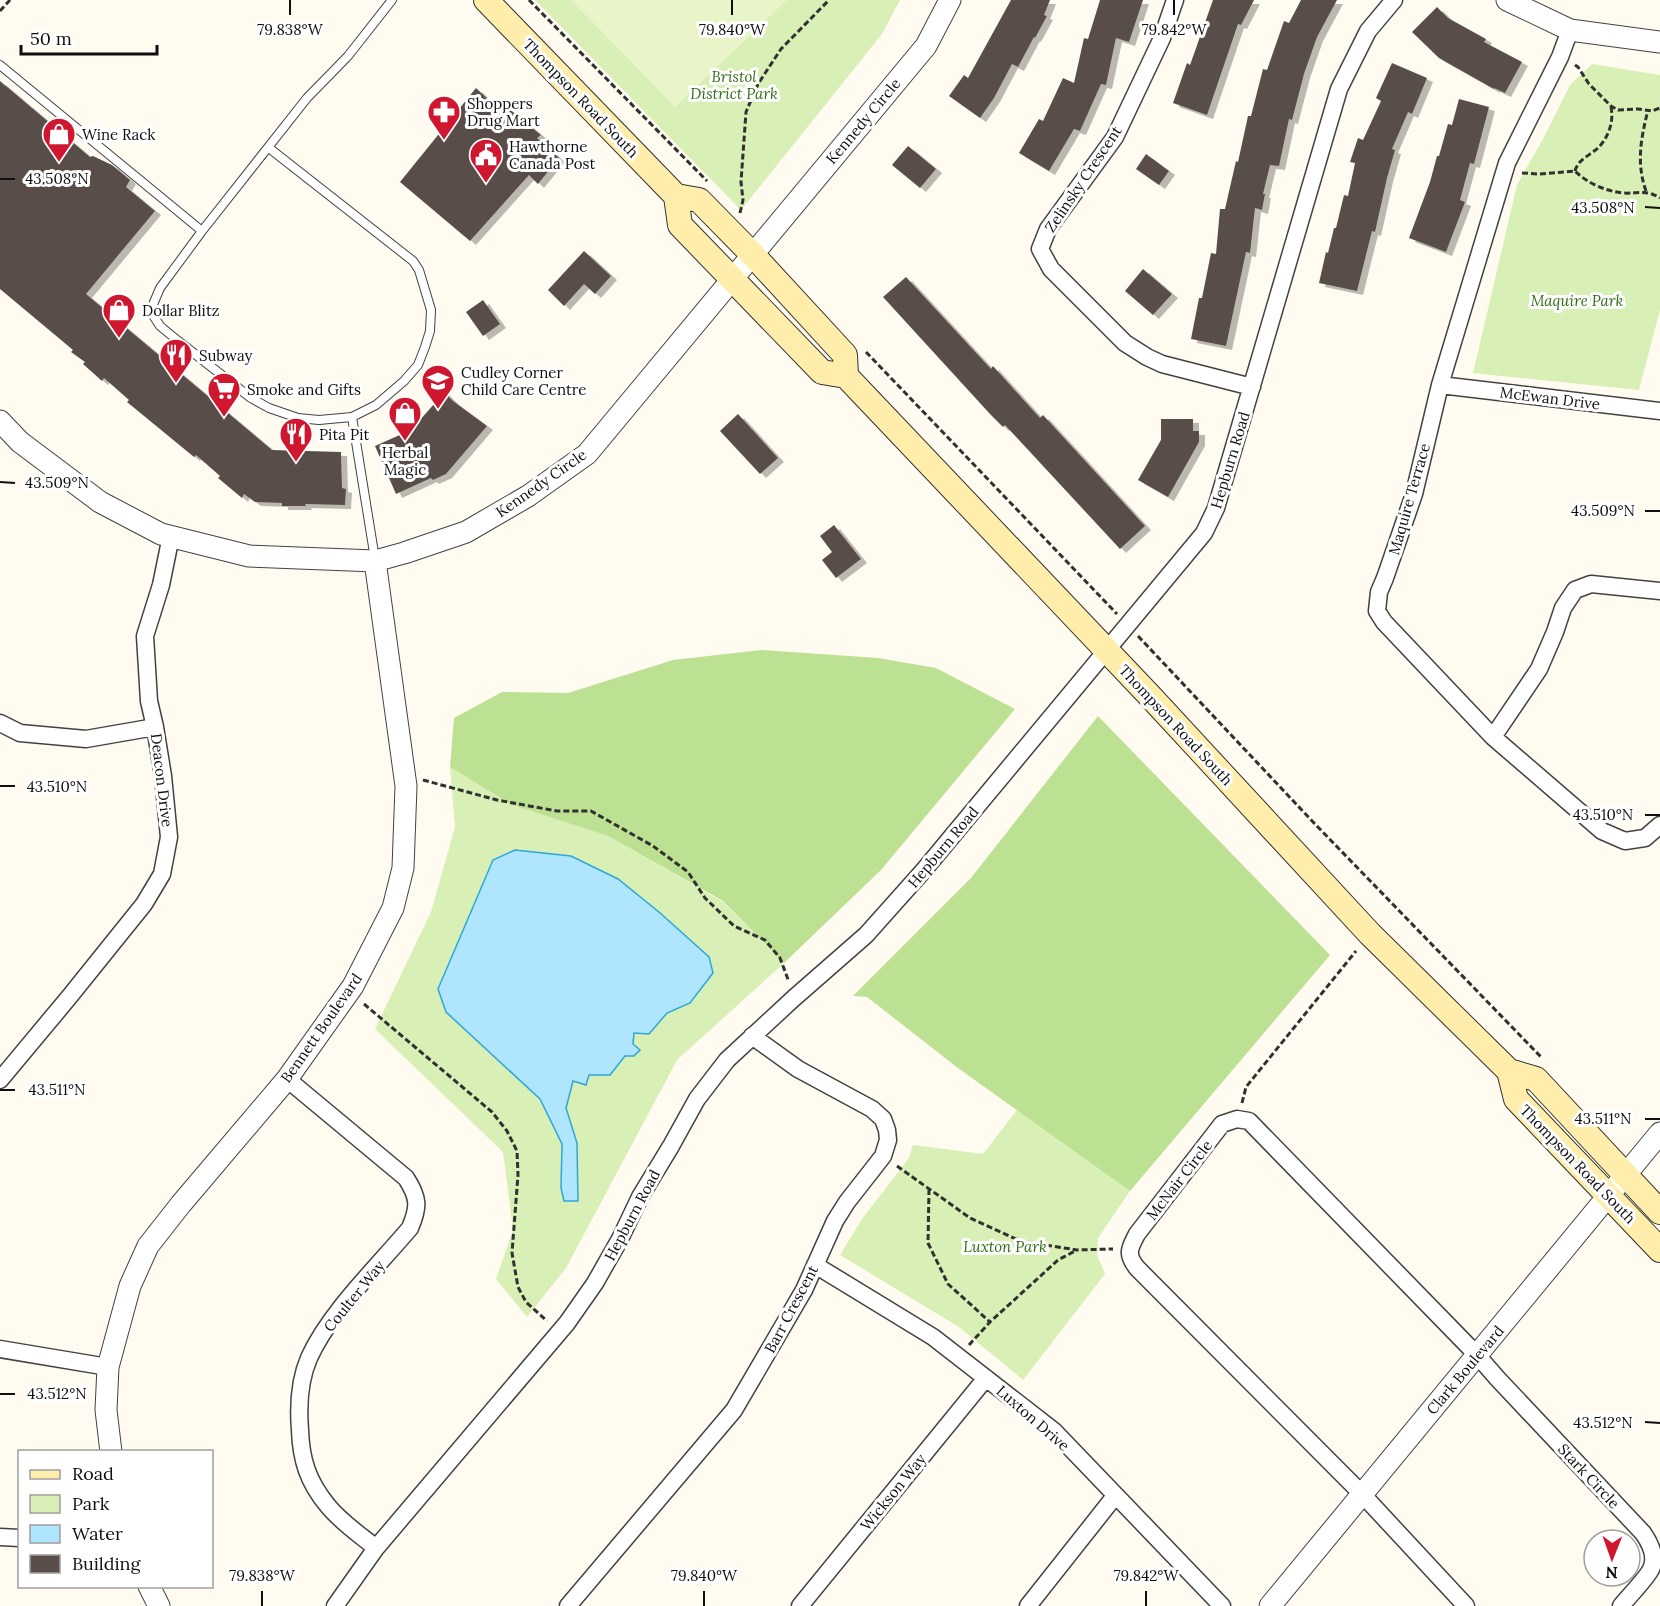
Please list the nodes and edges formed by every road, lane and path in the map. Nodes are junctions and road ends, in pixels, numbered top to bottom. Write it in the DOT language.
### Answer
graph roads {
  1 [pos="10,0"];
  2 [pos="392,0"];
  3 [pos="486,0"];
  4 [pos="529,0"];
  5 [pos="827,0"];
  6 [pos="950,0"];
  7 [pos="1175,0"];
  8 [pos="1394,0"];
  9 [pos="1507,0"];
  10 [pos="0,11"];
  11 [pos="1570,30"];
  12 [pos="1660,42"];
  13 [pos="1560,57"];
  14 [pos="0,65"];
  15 [pos="1611,106"];
  16 [pos="1660,108"];
  17 [pos="1648,110"];
  18 [pos="269,148"];
  19 [pos="1506,169"];
  20 [pos="1575,171"];
  21 [pos="711,185"];
  22 [pos="1646,191"];
  23 [pos="676,196"];
  24 [pos="1660,198"];
  25 [pos="735,210"];
  26 [pos="202,231"];
  27 [pos="752,254"];
  28 [pos="732,279"];
  29 [pos="860,345"];
  30 [pos="846,376"];
  31 [pos="1440,385"];
  32 [pos="1252,387"];
  33 [pos="1660,411"];
  34 [pos="352,417"];
  35 [pos="0,421"];
  36 [pos="171,536"];
  37 [pos="375,561"];
  38 [pos="1660,591"];
  39 [pos="1128,625"];
  40 [pos="1106,650"];
  41 [pos="0,723"];
  42 [pos="155,727"];
  43 [pos="1493,737"];
  44 [pos="404,774"];
  45 [pos="1660,825"];
  46 [pos="1370,934"];
  47 [pos="349,992"];
  48 [pos="794,998"];
  49 [pos="752,1036"];
  50 [pos="1547,1064"];
  51 [pos="3,1069"];
  52 [pos="1509,1071"];
  53 [pos="287,1079"];
  54 [pos="1237,1119"];
  55 [pos="1660,1133"];
  56 [pos="883,1156"];
  57 [pos="1625,1175"];
  58 [pos="929,1189"];
  59 [pos="1609,1196"];
  60 [pos="1660,1212"];
  61 [pos="1129,1249"];
  62 [pos="1077,1250"];
  63 [pos="1660,1250"];
  64 [pos="815,1265"];
  65 [pos="990,1322"];
  66 [pos="560,1331"];
  67 [pos="0,1349"];
  68 [pos="1477,1355"];
  69 [pos="959,1356"];
  70 [pos="108,1367"];
  71 [pos="986,1377"];
  72 [pos="111,1450"];
  73 [pos="1362,1494"];
  74 [pos="1115,1496"];
  75 [pos="0,1537"];
  76 [pos="18,1538"];
  77 [pos="376,1548"];
  78 [pos="150,1588"];
  79 [pos="159,1606"];
  80 [pos="334,1606"];
  81 [pos="568,1606"];
  82 [pos="800,1606"];
  83 [pos="1028,1606"];
  84 [pos="1222,1606"];
  85 [pos="1270,1606"];
  86 [pos="1466,1606"];
  87 [pos="1621,1606"];
  1 -- 10 [label="path"];
  2 -- 18 [label="lane"];
  3 -- 23 [label="main road, Thompson Road South"];
  4 -- 21 [label="path"];
  5 -- 25 [label="path"];
  6 -- 27 [label="street, Kennedy Circle"];
  7 -- 32 [label="street, Zelinsky Crescent"];
  8 -- 32 [label="street, Hepburn Road"];
  9 -- 11 [label="street"];
  11 -- 12 [label="street"];
  11 -- 13 [label="street, Maquire Terrace"];
  13 -- 15 [label="path"];
  13 -- 19 [label="street, Maquire Terrace"];
  14 -- 26 [label="lane"];
  15 -- 17 [label="path"];
  15 -- 20 [label="path"];
  16 -- 17 [label="path"];
  17 -- 22 [label="path"];
  18 -- 26 [label="lane"];
  18 -- 34 [label="lane"];
  19 -- 20 [label="path"];
  19 -- 31 [label="street, Maquire Terrace"];
  20 -- 22 [label="path"];
  22 -- 24 [label="path"];
  23 -- 27 [label="main road, Thompson Road South"];
  23 -- 28 [label="main road"];
  26 -- 34 [label="lane"];
  27 -- 28 [label="street, Kennedy Circle"];
  27 -- 30 [label="main road, Thompson Road South"];
  28 -- 30 [label="main road"];
  28 -- 37 [label="street, Kennedy Circle"];
  29 -- 39 [label="path"];
  30 -- 40 [label="main road, Thompson Road South"];
  31 -- 33 [label="street, McEwan Drive"];
  31 -- 43 [label="street, Maquire Terrace"];
  32 -- 39 [label="street, Hepburn Road"];
  34 -- 37 [label="lane"];
  35 -- 36 [label="street, Kennedy Circle"];
  36 -- 37 [label="street, Kennedy Circle"];
  36 -- 42 [label="street, Deacon Drive"];
  37 -- 44 [label="street, Bennett Boulevard"];
  38 -- 43 [label="street"];
  39 -- 40 [label="street, Hepburn Road"];
  39 -- 50 [label="path"];
  40 -- 46 [label="main road, Thompson Road South"];
  40 -- 48 [label="street, Hepburn Road"];
  41 -- 42 [label="street"];
  42 -- 51 [label="street, Deacon Drive"];
  43 -- 45 [label="street, Maquire Terrace"];
  44 -- 47 [label="street, Bennett Boulevard"];
  44 -- 48 [label="path"];
  46 -- 52 [label="main road, Thompson Road South"];
  46 -- 54 [label="path"];
  47 -- 53 [label="street, Bennett Boulevard"];
  47 -- 66 [label="path"];
  48 -- 49 [label="street, Hepburn Road"];
  49 -- 56 [label="street"];
  49 -- 66 [label="street, Hepburn Road"];
  52 -- 57 [label="main road, Thompson Road South"];
  52 -- 59 [label="main road, Thompson Road South"];
  53 -- 70 [label="street, Bennett Boulevard"];
  53 -- 77 [label="street, Coulter Way"];
  54 -- 61 [label="street, McNair Circle"];
  54 -- 68 [label="street"];
  55 -- 57 [label="street, Clark Boulevard"];
  56 -- 58 [label="path"];
  56 -- 64 [label="street, Barr Crescent"];
  57 -- 59 [label="street, Clark Boulevard"];
  57 -- 60 [label="main road, Thompson Road South"];
  58 -- 62 [label="path"];
  58 -- 65 [label="path"];
  59 -- 63 [label="main road, Thompson Road South"];
  59 -- 68 [label="street, Clark Boulevard"];
  61 -- 62 [label="path"];
  61 -- 73 [label="street"];
  62 -- 65 [label="path"];
  64 -- 69 [label="street, Luxton Drive"];
  64 -- 81 [label="street, Barr Crescent"];
  65 -- 69 [label="path"];
  66 -- 77 [label="street, Hepburn Road"];
  67 -- 70 [label="street"];
  68 -- 73 [label="street, Clark Boulevard"];
  68 -- 87 [label="street, Stark Circle"];
  69 -- 71 [label="street, Luxton Drive"];
  70 -- 72 [label="street, Bennett Boulevard"];
  71 -- 74 [label="street, Luxton Drive"];
  71 -- 82 [label="street, Wickson Way"];
  73 -- 85 [label="street, Clark Boulevard"];
  73 -- 86 [label="street"];
  74 -- 83 [label="street"];
  74 -- 84 [label="street, Luxton Drive"];
  75 -- 76 [label="street"];
  77 -- 80 [label="street, Hepburn Road"];
  78 -- 79 [label="street"];
}
